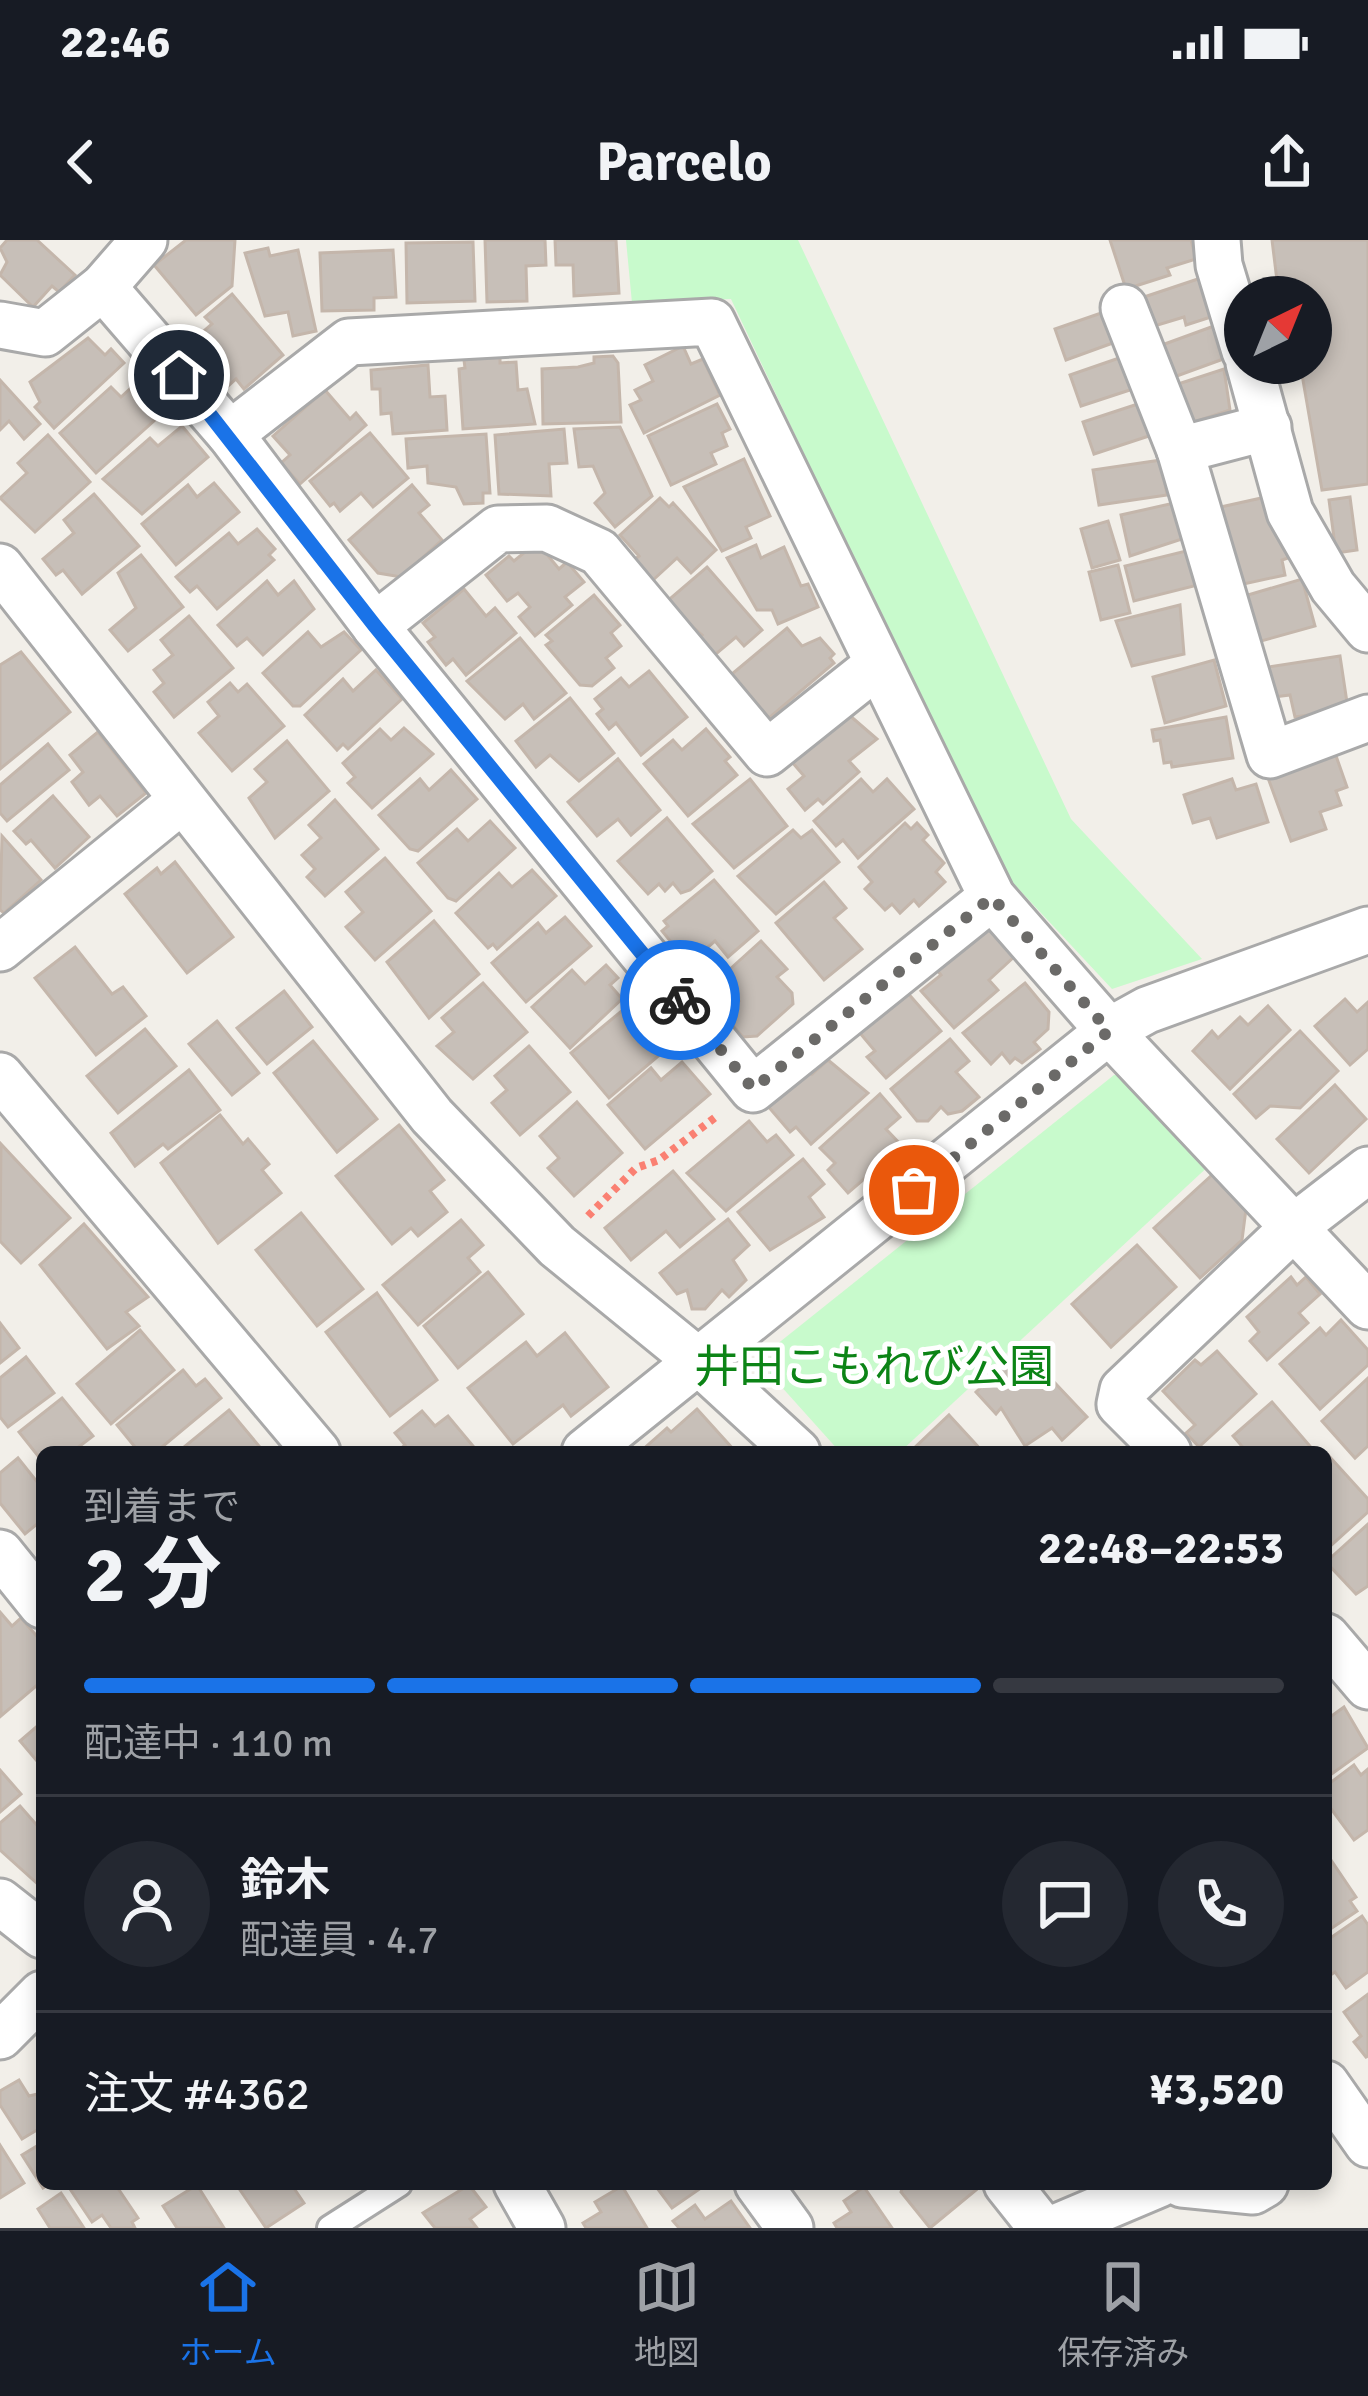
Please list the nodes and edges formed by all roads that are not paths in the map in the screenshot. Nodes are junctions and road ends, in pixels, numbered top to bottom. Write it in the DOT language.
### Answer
graph roads {
  1 [pos="144,240"];
  2 [pos="1217,240"];
  3 [pos="1224,281"];
  4 [pos="104,287"];
  5 [pos="1124,308"];
  6 [pos="0,325"];
  7 [pos="1255,384"];
  8 [pos="1268,427"];
  9 [pos="230,434"];
  10 [pos="1180,451"];
  11 [pos="0,567"];
  12 [pos="375,626"];
  13 [pos="1368,629"];
  14 [pos="876,666"];
  15 [pos="1368,718"];
  16 [pos="182,800"];
  17 [pos="992,897"];
  18 [pos="1368,930"];
  19 [pos="0,948"];
  20 [pos="1109,1031"];
  21 [pos="0,1076"];
  22 [pos="1368,1170"];
  23 [pos="1294,1227"];
  24 [pos="1368,1306"];
  25 [pos="698,1360"];
  26 [pos="312,1446"];
  27 [pos="592,1446"];
  28 [pos="790,1446"];
  29 [pos="1162,1446"];
  30 [pos="0,1553"];
  31 [pos="36,1598"];
  32 [pos="1332,1643"];
  33 [pos="1368,1686"];
  34 [pos="0,1902"];
  35 [pos="36,1929"];
  36 [pos="36,2000"];
  37 [pos="0,2036"];
  38 [pos="1332,2094"];
  39 [pos="1355,2134"];
  40 [pos="390,2190"];
  41 [pos="520,2190"];
  42 [pos="762,2190"];
  43 [pos="1012,2190"];
  44 [pos="1145,2190"];
  45 [pos="330,2228"];
  46 [pos="542,2228"];
  47 [pos="790,2228"];
  48 [pos="1042,2228"];
  49 [pos="1055,2228"];
  1 -- 4 [label="street"];
  2 -- 3 [label="street"];
  4 -- 6 [label="street"];
  4 -- 9 [label="street"];
  5 -- 10 [label="street"];
  7 -- 8 [label="street"];
  8 -- 10 [label="street"];
  8 -- 13 [label="street"];
  9 -- 12 [label="street"];
  9 -- 14 [label="street"];
  10 -- 15 [label="street"];
  11 -- 16 [label="street"];
  12 -- 14 [label="street"];
  12 -- 17 [label="street"];
  14 -- 17 [label="street"];
  16 -- 19 [label="street"];
  16 -- 25 [label="street"];
  17 -- 20 [label="street"];
  18 -- 20 [label="street"];
  20 -- 23 [label="street"];
  20 -- 25 [label="street"];
  21 -- 26 [label="street"];
  22 -- 23 [label="street"];
  23 -- 24 [label="street"];
  23 -- 29 [label="street"];
  25 -- 27 [label="street"];
  25 -- 28 [label="street"];
  30 -- 31 [label="street"];
  32 -- 33 [label="street"];
  34 -- 35 [label="street"];
  36 -- 37 [label="street"];
  38 -- 39 [label="street"];
  40 -- 45 [label="lane"];
  41 -- 46 [label="street"];
  42 -- 47 [label="street"];
  43 -- 48 [label="street"];
  44 -- 49 [label="street"];
}
